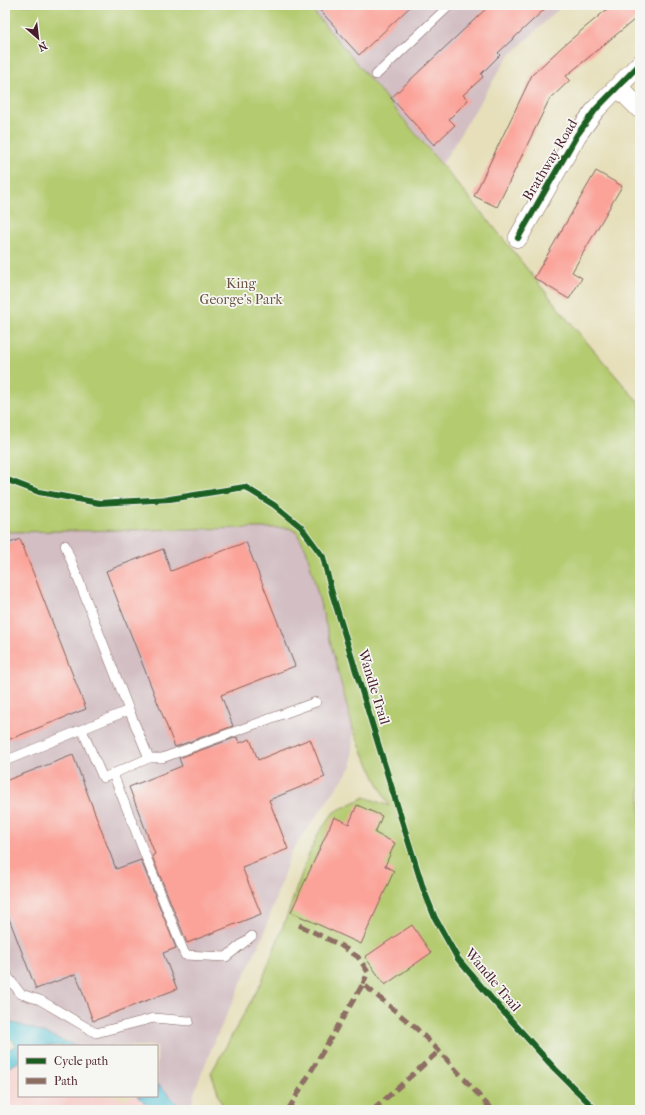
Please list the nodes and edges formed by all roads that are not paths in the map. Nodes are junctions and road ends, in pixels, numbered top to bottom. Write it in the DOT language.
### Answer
graph roads {
  1 [pos="450,5"];
  2 [pos="640,64"];
  3 [pos="376,75"];
  4 [pos="618,87"];
  5 [pos="640,109"];
  6 [pos="518,238"];
  7 [pos="65,545"];
  8 [pos="316,702"];
  9 [pos="129,710"];
  10 [pos="82,730"];
  11 [pos="149,758"];
  12 [pos="5,762"];
  13 [pos="113,774"];
  14 [pos="252,936"];
  15 [pos="5,970"];
  16 [pos="189,1021"];
  1 -- 3 [label="lane"];
  2 -- 4 [label="street, Brathway Road"];
  4 -- 5 [label="street"];
  4 -- 6 [label="street, Brathway Road"];
  7 -- 9 [label="lane"];
  8 -- 11 [label="lane"];
  9 -- 10 [label="lane"];
  9 -- 11 [label="lane"];
  10 -- 12 [label="lane"];
  10 -- 13 [label="lane"];
  11 -- 13 [label="lane"];
  13 -- 14 [label="lane"];
  15 -- 16 [label="lane"];
}
